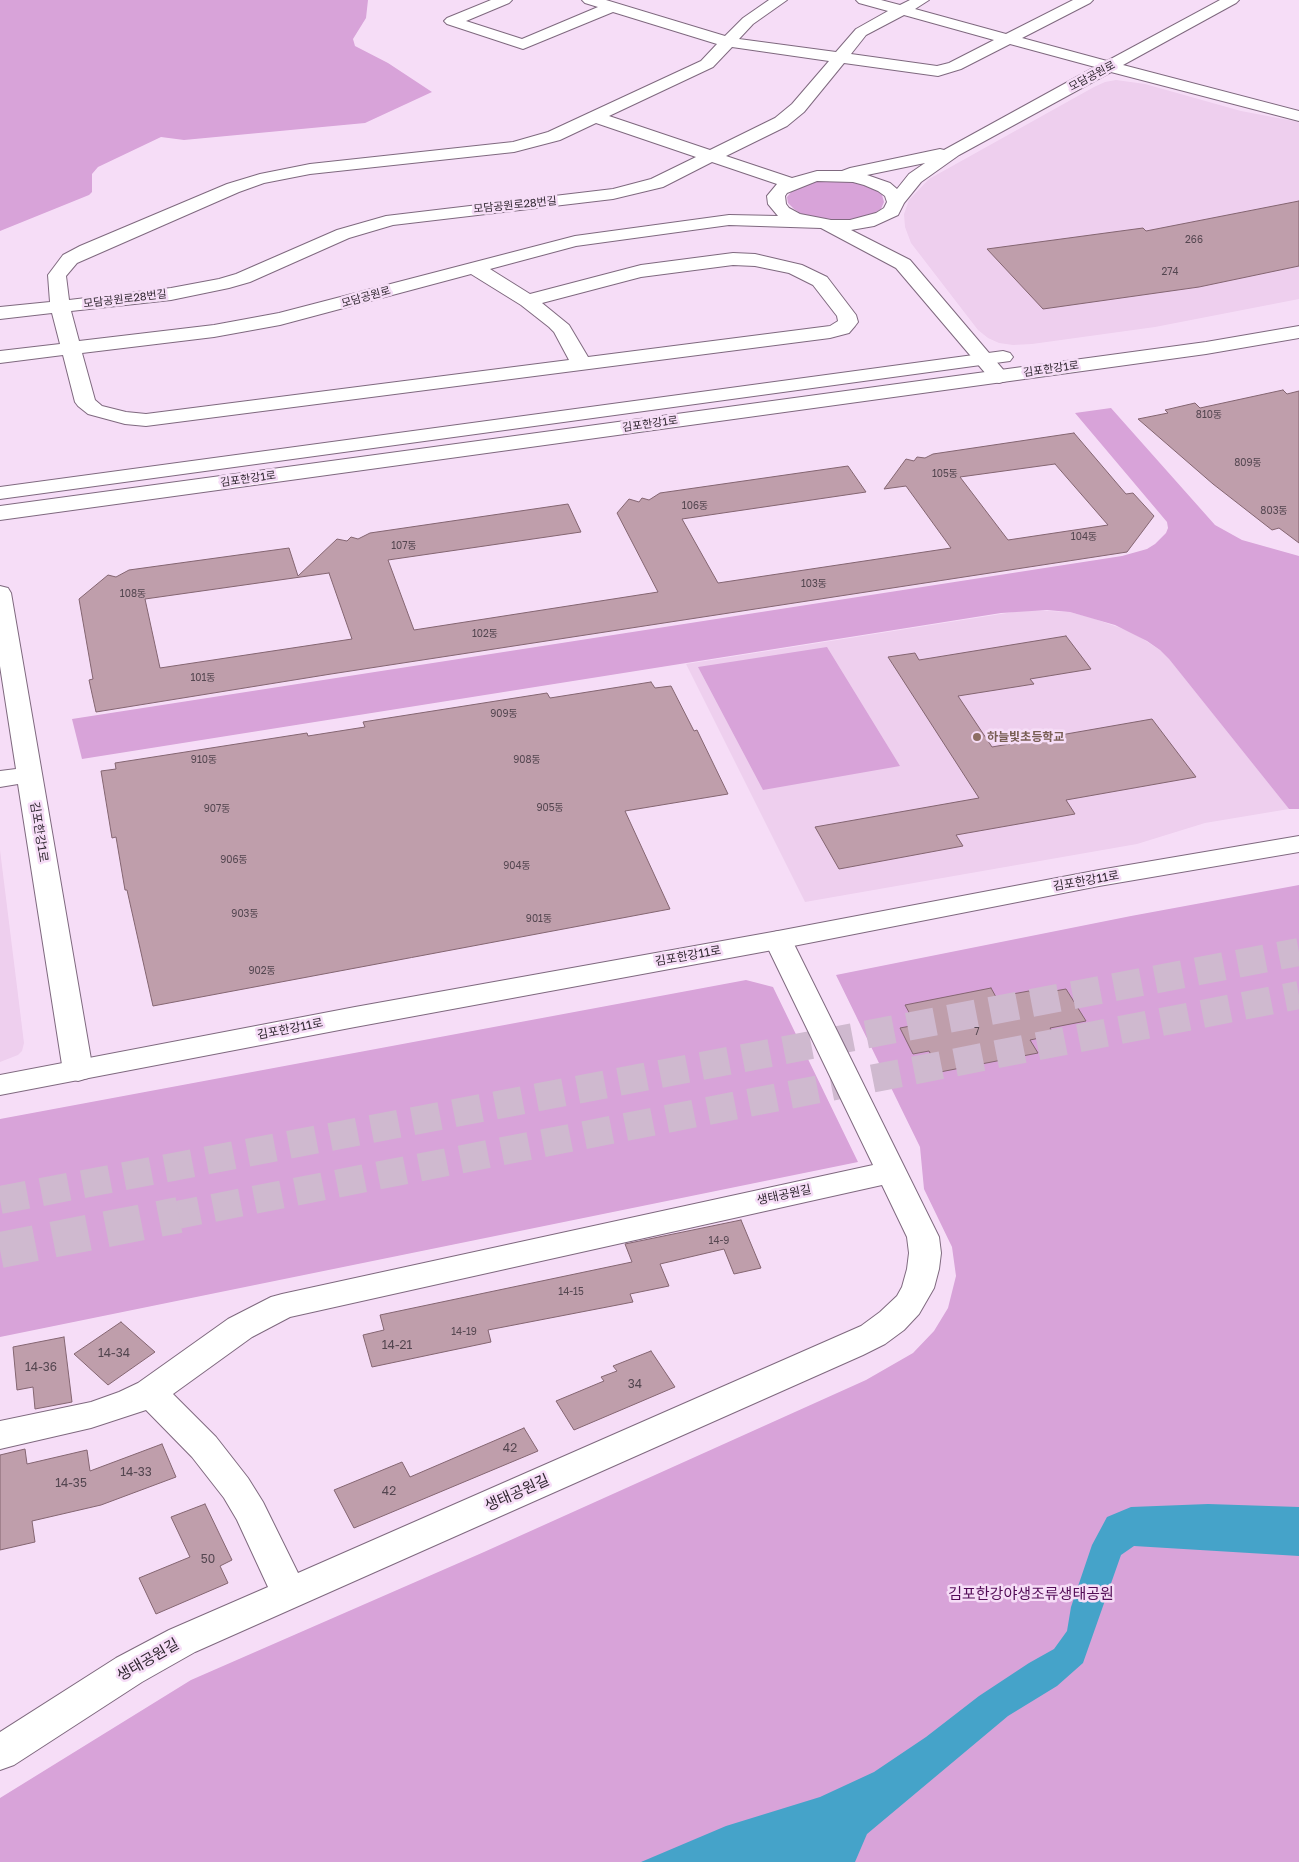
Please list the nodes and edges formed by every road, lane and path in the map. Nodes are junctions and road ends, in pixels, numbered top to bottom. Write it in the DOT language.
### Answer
graph roads {
  1 [pos="504,0"];
  2 [pos="590,0"];
  3 [pos="779,0"];
  4 [pos="864,0"];
  5 [pos="921,0"];
  6 [pos="1085,0"];
  7 [pos="1231,0"];
  8 [pos="610,8"];
  9 [pos="900,10"];
  10 [pos="1010,38"];
  11 [pos="727,42"];
  12 [pos="839,58"];
  13 [pos="1111,66"];
  14 [pos="1299,116"];
  15 [pos="595,117"];
  16 [pos="953,151"];
  17 [pos="712,157"];
  18 [pos="834,176"];
  19 [pos="790,183"];
  20 [pos="776,196"];
  21 [pos="894,206"];
  22 [pos="729,220"];
  23 [pos="817,223"];
  24 [pos="903,264"];
  25 [pos="473,267"];
  26 [pos="528,302"];
  27 [pos="60,306"];
  28 [pos="0,313"];
  29 [pos="1295,323"];
  30 [pos="72,348"];
  31 [pos="0,357"];
  32 [pos="984,359"];
  33 [pos="581,363"];
  34 [pos="999,376"];
  35 [pos="0,493"];
  36 [pos="0,513"];
  37 [pos="0,593"];
  38 [pos="29,775"];
  39 [pos="0,780"];
  40 [pos="1299,844"];
  41 [pos="1299,851"];
  42 [pos="780,944"];
  43 [pos="78,1072"];
  44 [pos="0,1085"];
  45 [pos="891,1172"];
  46 [pos="150,1392"];
  47 [pos="0,1435"];
  48 [pos="289,1593"];
  49 [pos="0,1753"];
  1 -- 8 [label="street"];
  2 -- 8 [label="street"];
  3 -- 11 [label="street"];
  4 -- 9 [label="street"];
  5 -- 9 [label="street, 모담공원로28번길"];
  6 -- 10 [label="street"];
  7 -- 13 [label="street, 모담공원로"];
  8 -- 11 [label="street"];
  9 -- 10 [label="street"];
  9 -- 12 [label="street, 모담공원로28번길"];
  10 -- 12 [label="street"];
  10 -- 13 [label="street"];
  11 -- 12 [label="street"];
  11 -- 15 [label="street"];
  12 -- 17 [label="street, 모담공원로28번길"];
  13 -- 14 [label="street"];
  13 -- 16 [label="street, 모담공원로"];
  15 -- 17 [label="street"];
  15 -- 27 [label="street"];
  16 -- 18 [label="street"];
  16 -- 21 [label="street"];
  17 -- 19 [label="street"];
  17 -- 27 [label="street, 모담공원로28번길"];
  18 -- 19 [label="street"];
  18 -- 21 [label="street"];
  19 -- 20 [label="street"];
  20 -- 22 [label="street"];
  20 -- 23 [label="street"];
  21 -- 23 [label="street"];
  21 -- 24 [label="street"];
  22 -- 23 [label="street"];
  22 -- 25 [label="street, 모담공원로"];
  23 -- 24 [label="street"];
  24 -- 32 [label="street"];
  25 -- 26 [label="street"];
  25 -- 30 [label="street, 모담공원로"];
  26 -- 33 [label="street"];
  26 -- 33 [label="street"];
  27 -- 28 [label="street, 모담공원로28번길"];
  27 -- 30 [label="street"];
  29 -- 32 [label="street, 김포한강1로"];
  29 -- 34 [label="street, 김포한강1로"];
  30 -- 31 [label="street, 모담공원로"];
  30 -- 33 [label="street"];
  32 -- 34 [label="street"];
  32 -- 35 [label="street, 김포한강1로"];
  34 -- 36 [label="street, 김포한강1로"];
  37 -- 38 [label="street, 김포한강1로"];
  38 -- 39 [label="street"];
  38 -- 43 [label="street, 김포한강1로"];
  40 -- 42 [label="street, 김포한강11로"];
  41 -- 42 [label="street, 김포한강11로"];
  42 -- 43 [label="street, 김포한강11로"];
  42 -- 45 [label="street, 생태공원길"];
  43 -- 44 [label="street, 김포한강11로"];
  45 -- 46 [label="street, 생태공원길"];
  45 -- 48 [label="street, 생태공원길"];
  46 -- 47 [label="street, 생태공원길"];
  46 -- 48 [label="street"];
  48 -- 49 [label="street, 생태공원길"];
}
